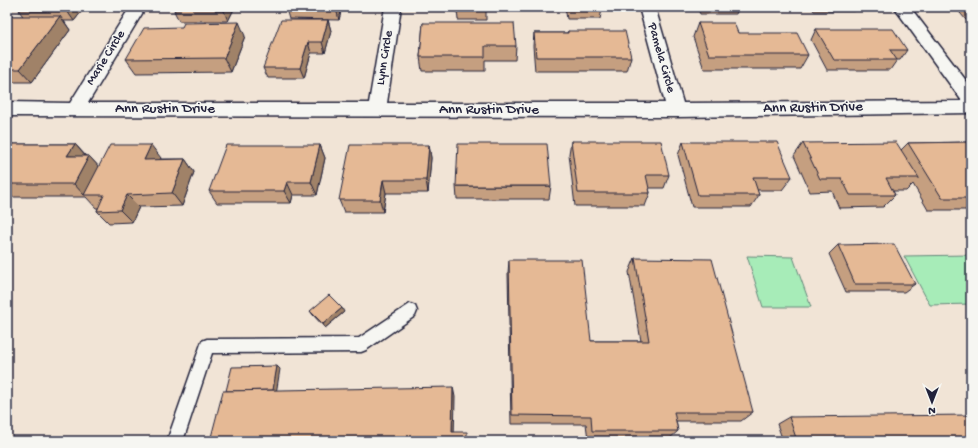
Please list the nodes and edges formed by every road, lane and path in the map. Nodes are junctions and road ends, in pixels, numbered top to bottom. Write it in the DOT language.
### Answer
graph roads {
  1 [pos="138,7"];
  2 [pos="393,7"];
  3 [pos="647,7"];
  4 [pos="902,7"];
  5 [pos="971,100"];
  6 [pos="971,107"];
  7 [pos="7,109"];
  8 [pos="74,109"];
  9 [pos="377,110"];
  10 [pos="676,110"];
  11 [pos="410,311"];
  12 [pos="175,441"];
  1 -- 8 [label="street, Marie Circle"];
  2 -- 9 [label="street, Lynn Circle"];
  3 -- 10 [label="street, Pamela Circle"];
  4 -- 5 [label="street"];
  6 -- 10 [label="street, Ann Rustin Drive"];
  7 -- 8 [label="street, Ann Rustin Drive"];
  8 -- 9 [label="street, Ann Rustin Drive"];
  9 -- 10 [label="street, Ann Rustin Drive"];
  11 -- 12 [label="lane"];
}
